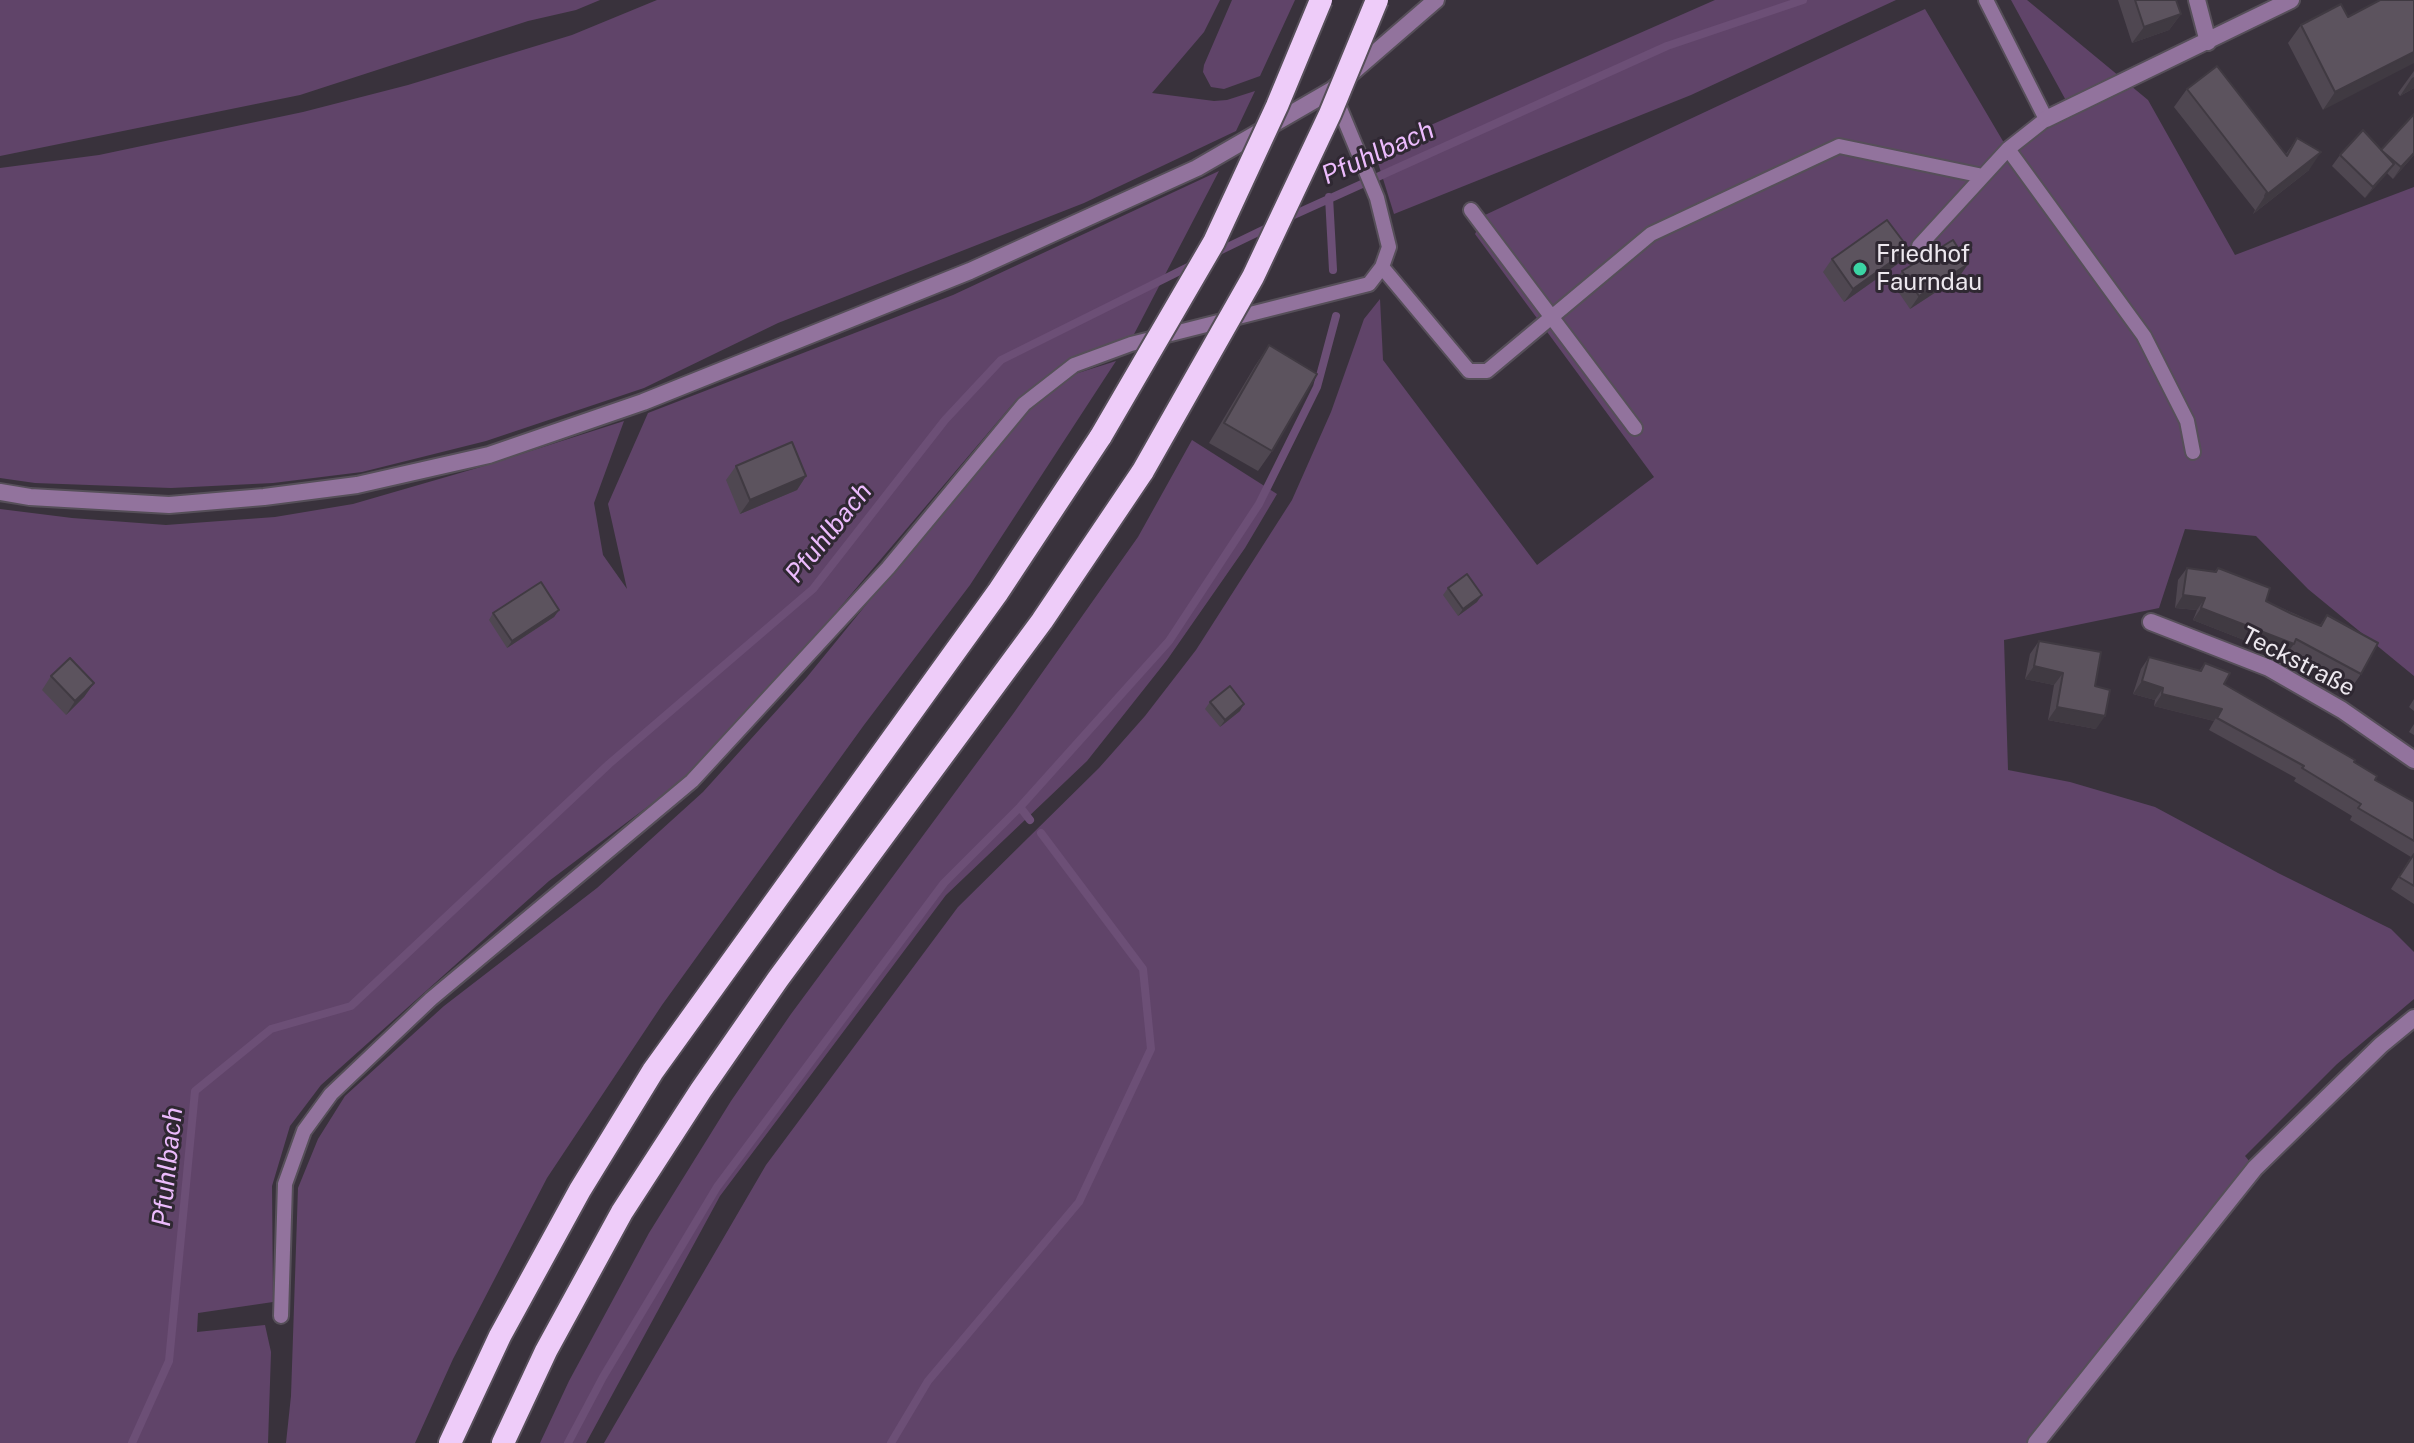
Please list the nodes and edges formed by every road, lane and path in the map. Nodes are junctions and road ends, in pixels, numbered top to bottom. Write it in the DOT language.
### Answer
graph roads {
  1 [pos="1321,0"];
  2 [pos="1377,0"];
  3 [pos="1436,0"];
  4 [pos="1986,0"];
  5 [pos="2197,0"];
  6 [pos="2291,0"];
  7 [pos="2208,42"];
  8 [pos="1332,90"];
  9 [pos="2046,119"];
  10 [pos="2008,149"];
  11 [pos="1983,176"];
  12 [pos="1471,210"];
  13 [pos="1919,246"];
  14 [pos="1382,267"];
  15 [pos="1552,317"];
  16 [pos="1635,428"];
  17 [pos="2193,452"];
  18 [pos="0,492"];
  19 [pos="2151,622"];
  20 [pos="2414,760"];
  21 [pos="2414,1018"];
  22 [pos="281,1316"];
  23 [pos="450,1443"];
  24 [pos="503,1443"];
  25 [pos="2036,1443"];
  1 -- 23 [label="highway, bridge"];
  2 -- 24 [label="highway, bridge"];
  3 -- 8 [label="street"];
  4 -- 9 [label="lane"];
  5 -- 7 [label="street"];
  6 -- 7 [label="street"];
  7 -- 9 [label="street"];
  8 -- 14 [label="lane"];
  8 -- 18 [label="street"];
  9 -- 10 [label="lane"];
  10 -- 11 [label="lane"];
  10 -- 17 [label="lane"];
  11 -- 13 [label="lane"];
  11 -- 15 [label="lane"];
  12 -- 15 [label="lane"];
  14 -- 15 [label="lane"];
  14 -- 22 [label="lane"];
  15 -- 16 [label="lane"];
  19 -- 20 [label="street, Teckstraße"];
  21 -- 25 [label="street"];
}
